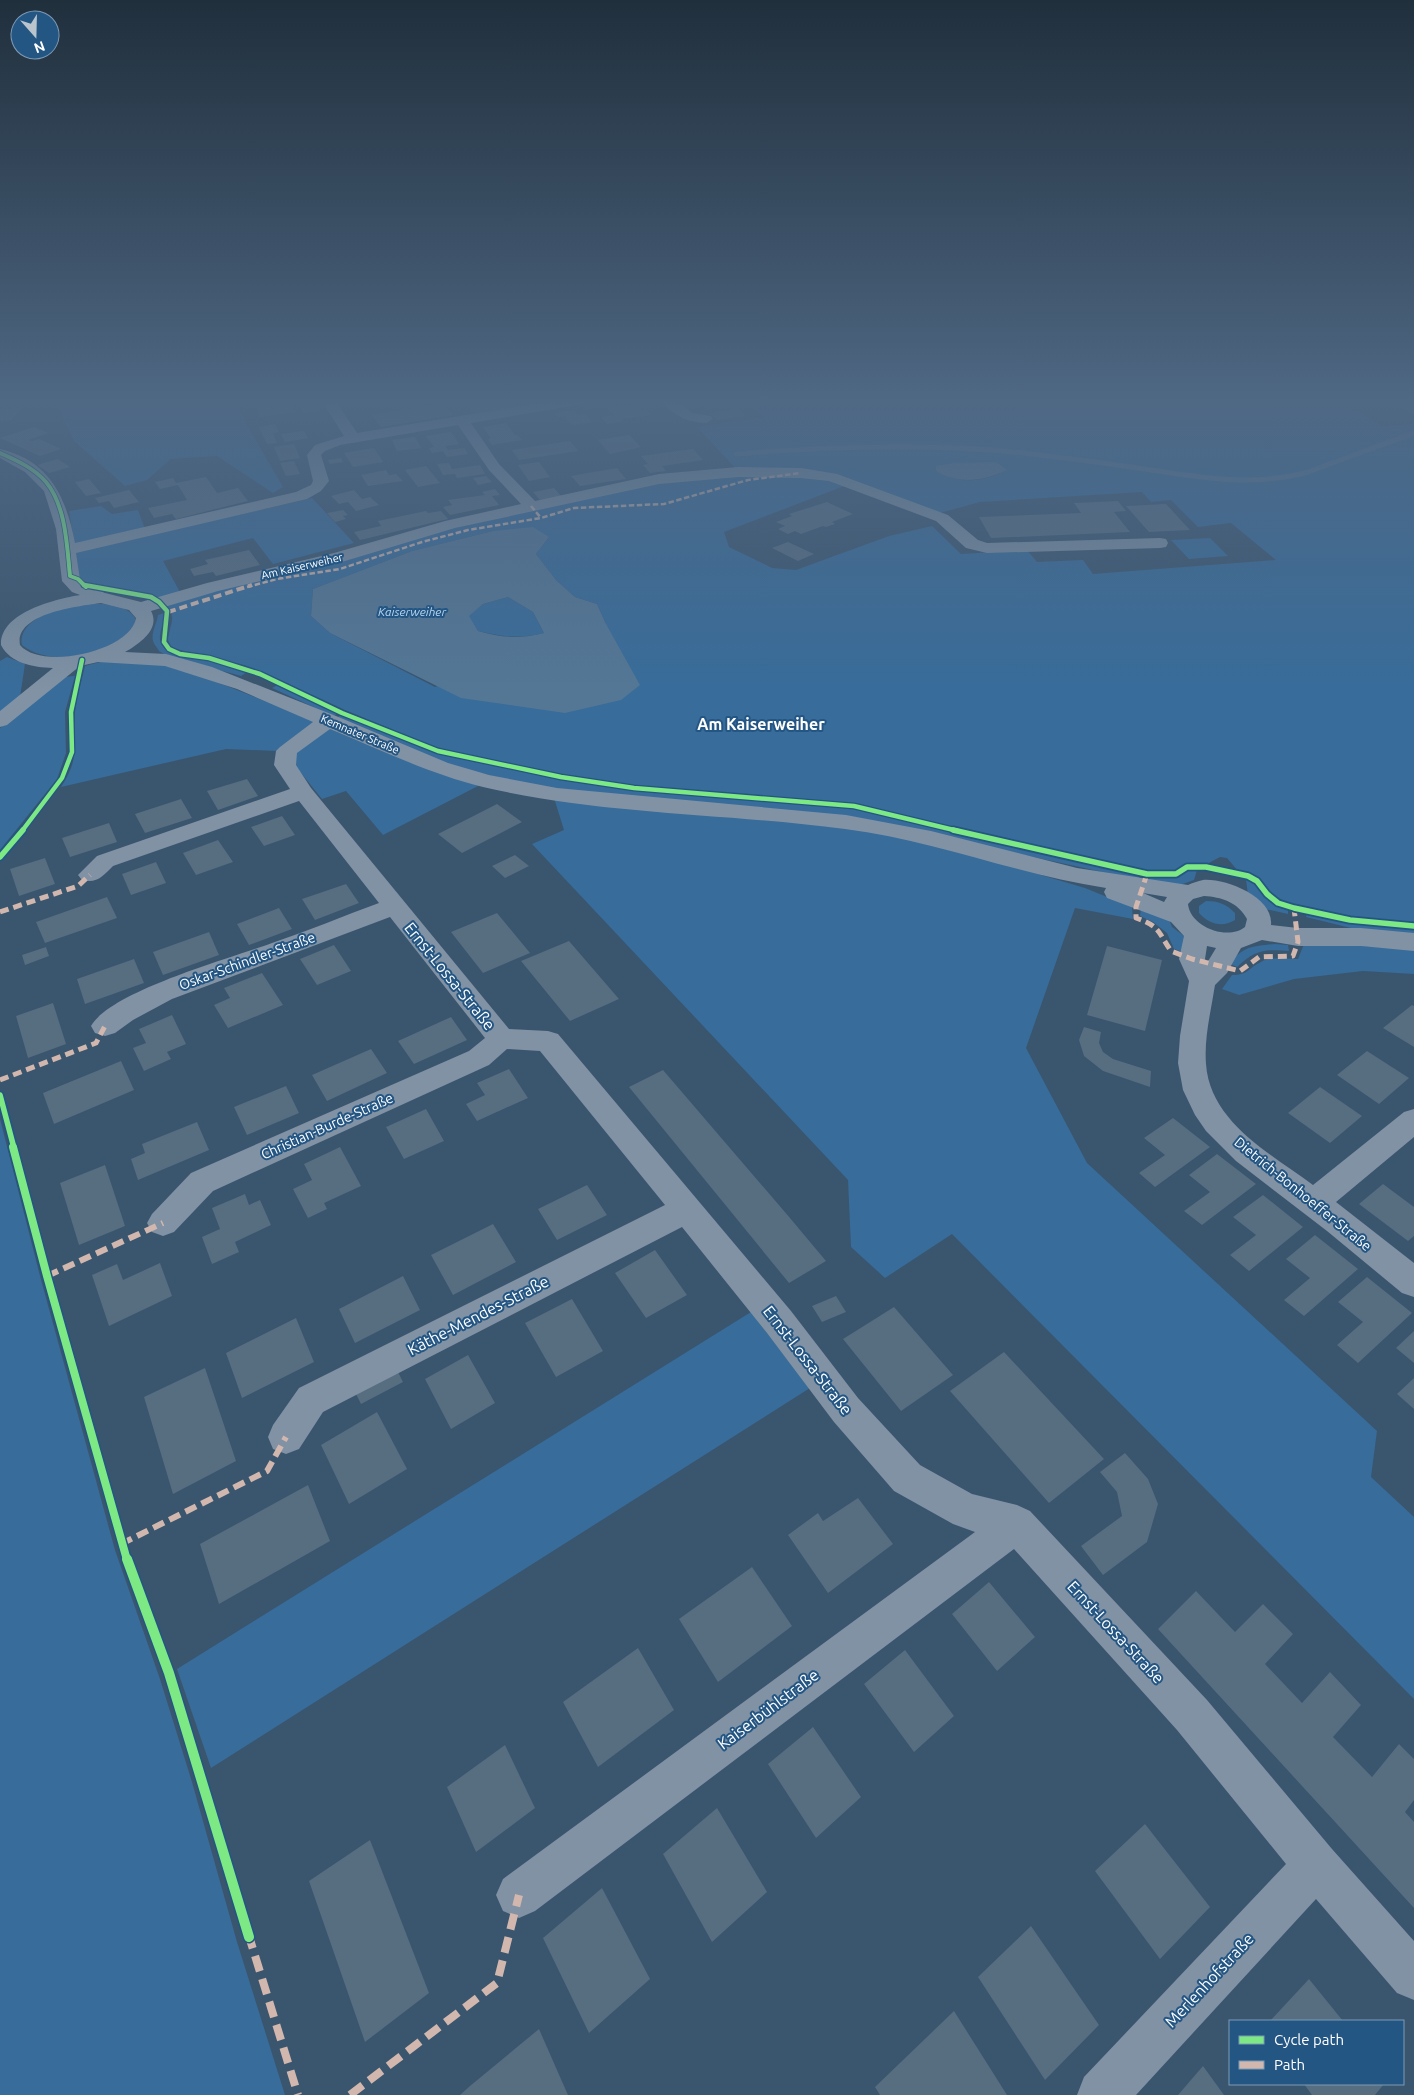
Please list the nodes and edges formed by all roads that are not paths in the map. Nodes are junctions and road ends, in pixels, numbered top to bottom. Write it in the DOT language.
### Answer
graph roads {
  1 [pos="53,496"];
  2 [pos="301,496"];
  3 [pos="521,496"];
  4 [pos="580,496"];
  5 [pos="882,496"];
  6 [pos="531,506"];
  7 [pos="1160,543"];
  8 [pos="67,550"];
  9 [pos="71,581"];
  10 [pos="101,598"];
  11 [pos="50,608"];
  12 [pos="140,608"];
  13 [pos="139,634"];
  14 [pos="98,656"];
  15 [pos="166,660"];
  16 [pos="34,661"];
  17 [pos="74,661"];
  18 [pos="27,698"];
  19 [pos="329,720"];
  20 [pos="0,721"];
  21 [pos="303,792"];
  22 [pos="90,874"];
  23 [pos="1077,876"];
  24 [pos="1186,892"];
  25 [pos="394,906"];
  26 [pos="1178,916"];
  27 [pos="1256,922"];
  28 [pos="1197,934"];
  29 [pos="1232,941"];
  30 [pos="1414,942"];
  31 [pos="1202,981"];
  32 [pos="105,1026"];
  33 [pos="500,1039"];
  34 [pos="1414,1120"];
  35 [pos="1314,1202"];
  36 [pos="685,1210"];
  37 [pos="163,1223"];
  38 [pos="1414,1283"];
  39 [pos="286,1437"];
  40 [pos="1017,1524"];
  41 [pos="1316,1865"];
  42 [pos="519,1895"];
  43 [pos="1414,1976"];
  44 [pos="1102,2095"];
  1 -- 8 [label="street"];
  2 -- 8 [label="street"];
  3 -- 6 [label="street"];
  4 -- 6 [label="street, Am Kaiserweiher"];
  5 -- 7 [label="street, Am Kaiserweiher"];
  6 -- 12 [label="street, Am Kaiserweiher"];
  8 -- 9 [label="street"];
  9 -- 10 [label="street"];
  9 -- 11 [label="street"];
  10 -- 11 [label="street"];
  10 -- 12 [label="street"];
  11 -- 16 [label="street"];
  12 -- 13 [label="street"];
  13 -- 14 [label="street"];
  13 -- 15 [label="street, Kemnater Straße"];
  14 -- 15 [label="street, Kemnater Straße"];
  14 -- 17 [label="street"];
  15 -- 19 [label="street, Kemnater Straße"];
  16 -- 17 [label="street"];
  16 -- 18 [label="street"];
  17 -- 18 [label="street"];
  18 -- 20 [label="street"];
  19 -- 21 [label="street, Ernst-Lossa-Straße"];
  19 -- 23 [label="street, Kemnater Straße"];
  21 -- 22 [label="street"];
  21 -- 25 [label="street, Ernst-Lossa-Straße"];
  23 -- 24 [label="street"];
  23 -- 26 [label="street"];
  24 -- 26 [label="street"];
  24 -- 27 [label="street"];
  25 -- 32 [label="street, Oskar-Schindler-Straße"];
  25 -- 33 [label="street, Ernst-Lossa-Straße"];
  26 -- 28 [label="street"];
  27 -- 29 [label="street"];
  27 -- 30 [label="street"];
  28 -- 29 [label="street"];
  28 -- 31 [label="street"];
  29 -- 31 [label="street"];
  31 -- 35 [label="street, Dietrich-Bonhoeffer-Straße"];
  33 -- 36 [label="street, Ernst-Lossa-Straße"];
  33 -- 37 [label="street, Christian-Burde-Straße"];
  34 -- 35 [label="street"];
  35 -- 38 [label="street, Dietrich-Bonhoeffer-Straße"];
  36 -- 39 [label="street, Käthe-Mendes-Straße"];
  36 -- 40 [label="street, Ernst-Lossa-Straße"];
  40 -- 41 [label="street, Ernst-Lossa-Straße"];
  40 -- 42 [label="street, Kaiserbühlstraße"];
  41 -- 43 [label="street, Ernst-Lossa-Straße"];
  41 -- 44 [label="street, Merlenhofstraße"];
}
